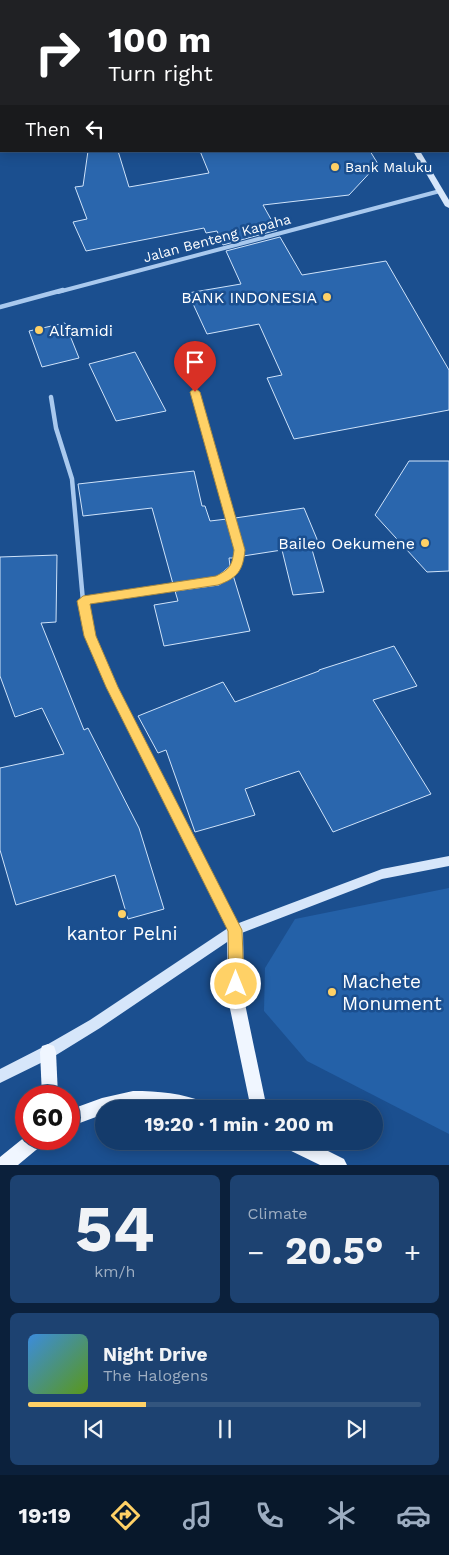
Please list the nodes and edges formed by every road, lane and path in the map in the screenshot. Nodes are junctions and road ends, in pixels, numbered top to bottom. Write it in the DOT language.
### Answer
graph roads {
  1 [pos="417,152"];
  2 [pos="449,189"];
  3 [pos="440,191"];
  4 [pos="449,206"];
  5 [pos="0,307"];
  6 [pos="195,392"];
  7 [pos="51,397"];
  8 [pos="83,601"];
  9 [pos="449,861"];
  10 [pos="235,930"];
  11 [pos="48,1052"];
  12 [pos="0,1076"];
  13 [pos="50,1085"];
  14 [pos="127,1100"];
  15 [pos="147,1100"];
  16 [pos="257,1100"];
  17 [pos="95,1109"];
  18 [pos="80,1115"];
  19 [pos="22,1150"];
  20 [pos="307,1150"];
  21 [pos="4,1165"];
  22 [pos="338,1165"];
  1 -- 3 [label="main road"];
  2 -- 3 [label="main road"];
  3 -- 4 [label="main road"];
  3 -- 5 [label="street, Jalan Benteng Kapaha"];
  6 -- 8 [label="street"];
  7 -- 8 [label="street"];
  8 -- 10 [label="street"];
  9 -- 10 [label="main road"];
  10 -- 11 [label="main road"];
  10 -- 16 [label="main road"];
  11 -- 12 [label="main road"];
  11 -- 13 [label="main road"];
  14 -- 15 [label="main road"];
  17 -- 18 [label="main road"];
  19 -- 21 [label="main road"];
  20 -- 22 [label="main road"];
}
